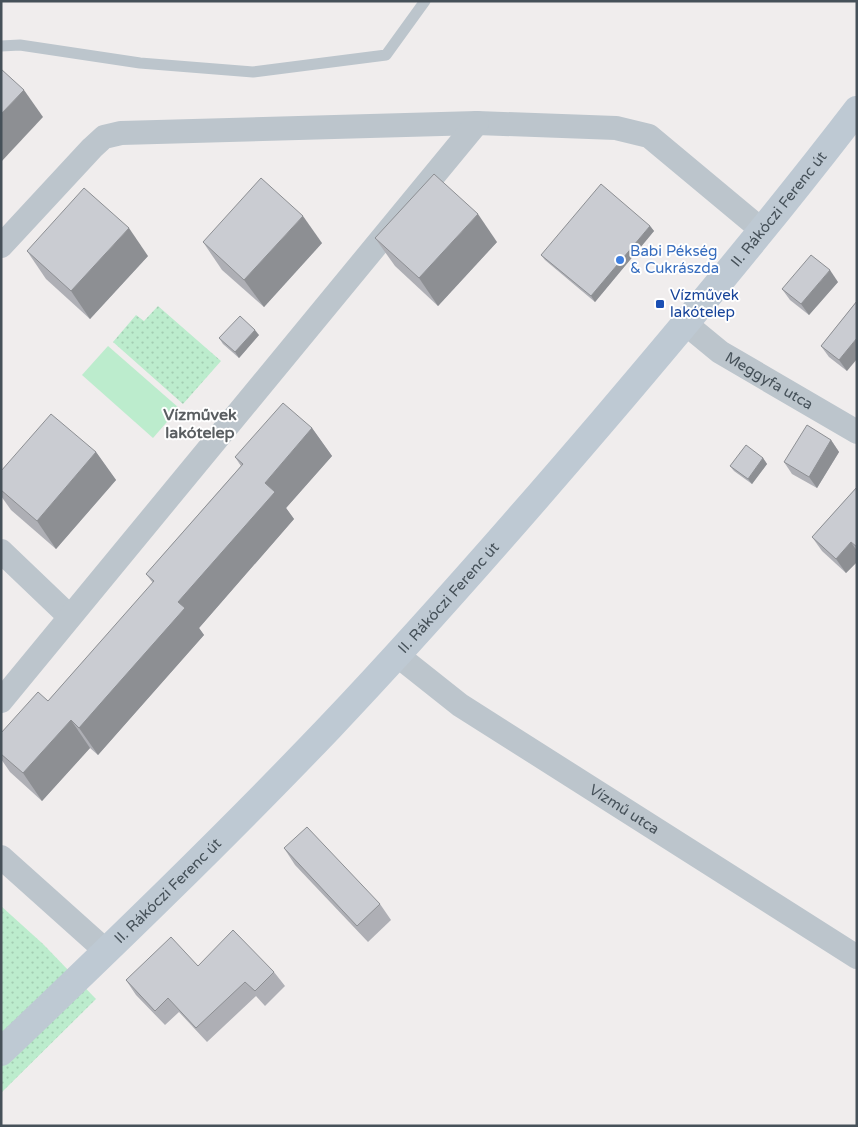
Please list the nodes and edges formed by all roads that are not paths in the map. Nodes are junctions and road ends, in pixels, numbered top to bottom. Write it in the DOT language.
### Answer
graph roads {
  1 [pos="425,1"];
  2 [pos="1,46"];
  3 [pos="857,110"];
  4 [pos="477,122"];
  5 [pos="763,231"];
  6 [pos="1,246"];
  7 [pos="686,324"];
  8 [pos="857,432"];
  9 [pos="1,551"];
  10 [pos="69,616"];
  11 [pos="397,655"];
  12 [pos="1,701"];
  13 [pos="1,857"];
  14 [pos="106,952"];
  15 [pos="857,957"];
  16 [pos="1,1052"];
  1 -- 2 [label="lane"];
  3 -- 5 [label="main road, II. Rákóczi Ferenc út"];
  4 -- 5 [label="street"];
  4 -- 6 [label="street"];
  4 -- 10 [label="street"];
  5 -- 7 [label="main road, II. Rákóczi Ferenc út"];
  7 -- 8 [label="street, Meggyfa utca"];
  7 -- 11 [label="main road, II. Rákóczi Ferenc út"];
  9 -- 10 [label="street"];
  10 -- 12 [label="street"];
  11 -- 14 [label="main road, II. Rákóczi Ferenc út"];
  11 -- 15 [label="street, Vízmű utca"];
  13 -- 14 [label="street"];
  14 -- 16 [label="main road, II. Rákóczi Ferenc út"];
}
